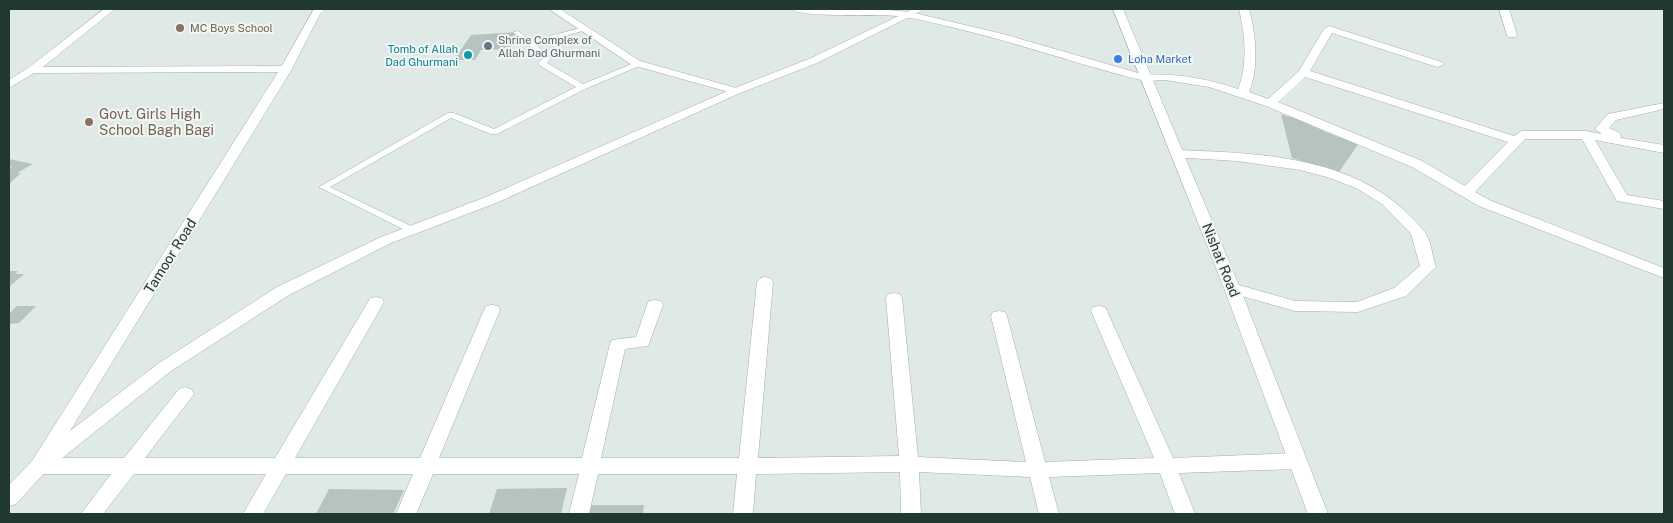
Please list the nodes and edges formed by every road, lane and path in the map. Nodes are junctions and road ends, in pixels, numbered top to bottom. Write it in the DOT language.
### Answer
graph roads {
  1 [pos="110,9"];
  2 [pos="322,9"];
  3 [pos="554,9"];
  4 [pos="796,9"];
  5 [pos="1118,9"];
  6 [pos="1244,9"];
  7 [pos="1504,9"];
  8 [pos="914,12"];
  9 [pos="584,29"];
  10 [pos="516,32"];
  11 [pos="1512,35"];
  12 [pos="531,43"];
  13 [pos="640,64"];
  14 [pos="1438,64"];
  15 [pos="286,69"];
  16 [pos="32,70"];
  17 [pos="1303,73"];
  18 [pos="1144,78"];
  19 [pos="9,85"];
  20 [pos="582,87"];
  21 [pos="736,91"];
  22 [pos="1242,94"];
  23 [pos="1270,103"];
  24 [pos="1664,106"];
  25 [pos="1586,135"];
  26 [pos="1517,141"];
  27 [pos="1628,142"];
  28 [pos="1664,149"];
  29 [pos="1176,154"];
  30 [pos="1467,192"];
  31 [pos="1664,205"];
  32 [pos="412,230"];
  33 [pos="1664,273"];
  34 [pos="765,282"];
  35 [pos="1232,288"];
  36 [pos="894,298"];
  37 [pos="376,302"];
  38 [pos="655,305"];
  39 [pos="492,310"];
  40 [pos="1099,311"];
  41 [pos="999,316"];
  42 [pos="185,394"];
  43 [pos="1296,461"];
  44 [pos="909,464"];
  45 [pos="39,466"];
  46 [pos="129,466"];
  47 [pos="280,466"];
  48 [pos="426,466"];
  49 [pos="590,466"];
  50 [pos="747,466"];
  51 [pos="1167,466"];
  52 [pos="1038,470"];
  53 [pos="9,498"];
  54 [pos="91,514"];
  55 [pos="253,514"];
  56 [pos="406,514"];
  57 [pos="579,514"];
  58 [pos="743,514"];
  59 [pos="911,514"];
  60 [pos="1049,514"];
  61 [pos="1186,514"];
  62 [pos="1318,514"];
  1 -- 16 [label="street"];
  2 -- 15 [label="street, Tamoor Road"];
  3 -- 9 [label="street"];
  4 -- 8 [label="street"];
  5 -- 18 [label="street, Nishat Road"];
  6 -- 22 [label="street"];
  7 -- 11 [label="street"];
  8 -- 18 [label="street"];
  8 -- 21 [label="street"];
  9 -- 12 [label="lane"];
  9 -- 13 [label="street"];
  10 -- 12 [label="lane"];
  12 -- 20 [label="lane"];
  13 -- 20 [label="lane"];
  13 -- 21 [label="street"];
  14 -- 17 [label="street"];
  15 -- 16 [label="street"];
  15 -- 45 [label="street, Tamoor Road"];
  16 -- 19 [label="street"];
  17 -- 23 [label="street"];
  17 -- 26 [label="street"];
  18 -- 22 [label="street"];
  18 -- 29 [label="street, Nishat Road"];
  20 -- 32 [label="lane"];
  21 -- 32 [label="street"];
  22 -- 23 [label="street"];
  23 -- 30 [label="street"];
  24 -- 27 [label="street"];
  25 -- 26 [label="street"];
  25 -- 27 [label="street"];
  25 -- 31 [label="street"];
  26 -- 30 [label="street"];
  27 -- 28 [label="street"];
  29 -- 35 [label="street, Nishat Road"];
  29 -- 35 [label="street"];
  30 -- 33 [label="street"];
  32 -- 45 [label="street"];
  34 -- 50 [label="street"];
  35 -- 43 [label="street, Nishat Road"];
  36 -- 44 [label="street"];
  37 -- 47 [label="street"];
  38 -- 49 [label="street"];
  39 -- 48 [label="street"];
  40 -- 51 [label="street"];
  41 -- 52 [label="street"];
  42 -- 46 [label="street"];
  43 -- 51 [label="street"];
  43 -- 62 [label="street, Nishat Road"];
  44 -- 50 [label="street"];
  44 -- 52 [label="street"];
  44 -- 59 [label="street"];
  45 -- 46 [label="street"];
  45 -- 53 [label="street, Tamoor Road"];
  46 -- 47 [label="street"];
  46 -- 54 [label="street"];
  47 -- 48 [label="street"];
  47 -- 55 [label="street"];
  48 -- 49 [label="street"];
  48 -- 56 [label="street"];
  49 -- 50 [label="street"];
  49 -- 57 [label="street"];
  50 -- 58 [label="street"];
  51 -- 52 [label="street"];
  51 -- 61 [label="street"];
  52 -- 60 [label="street"];
}
